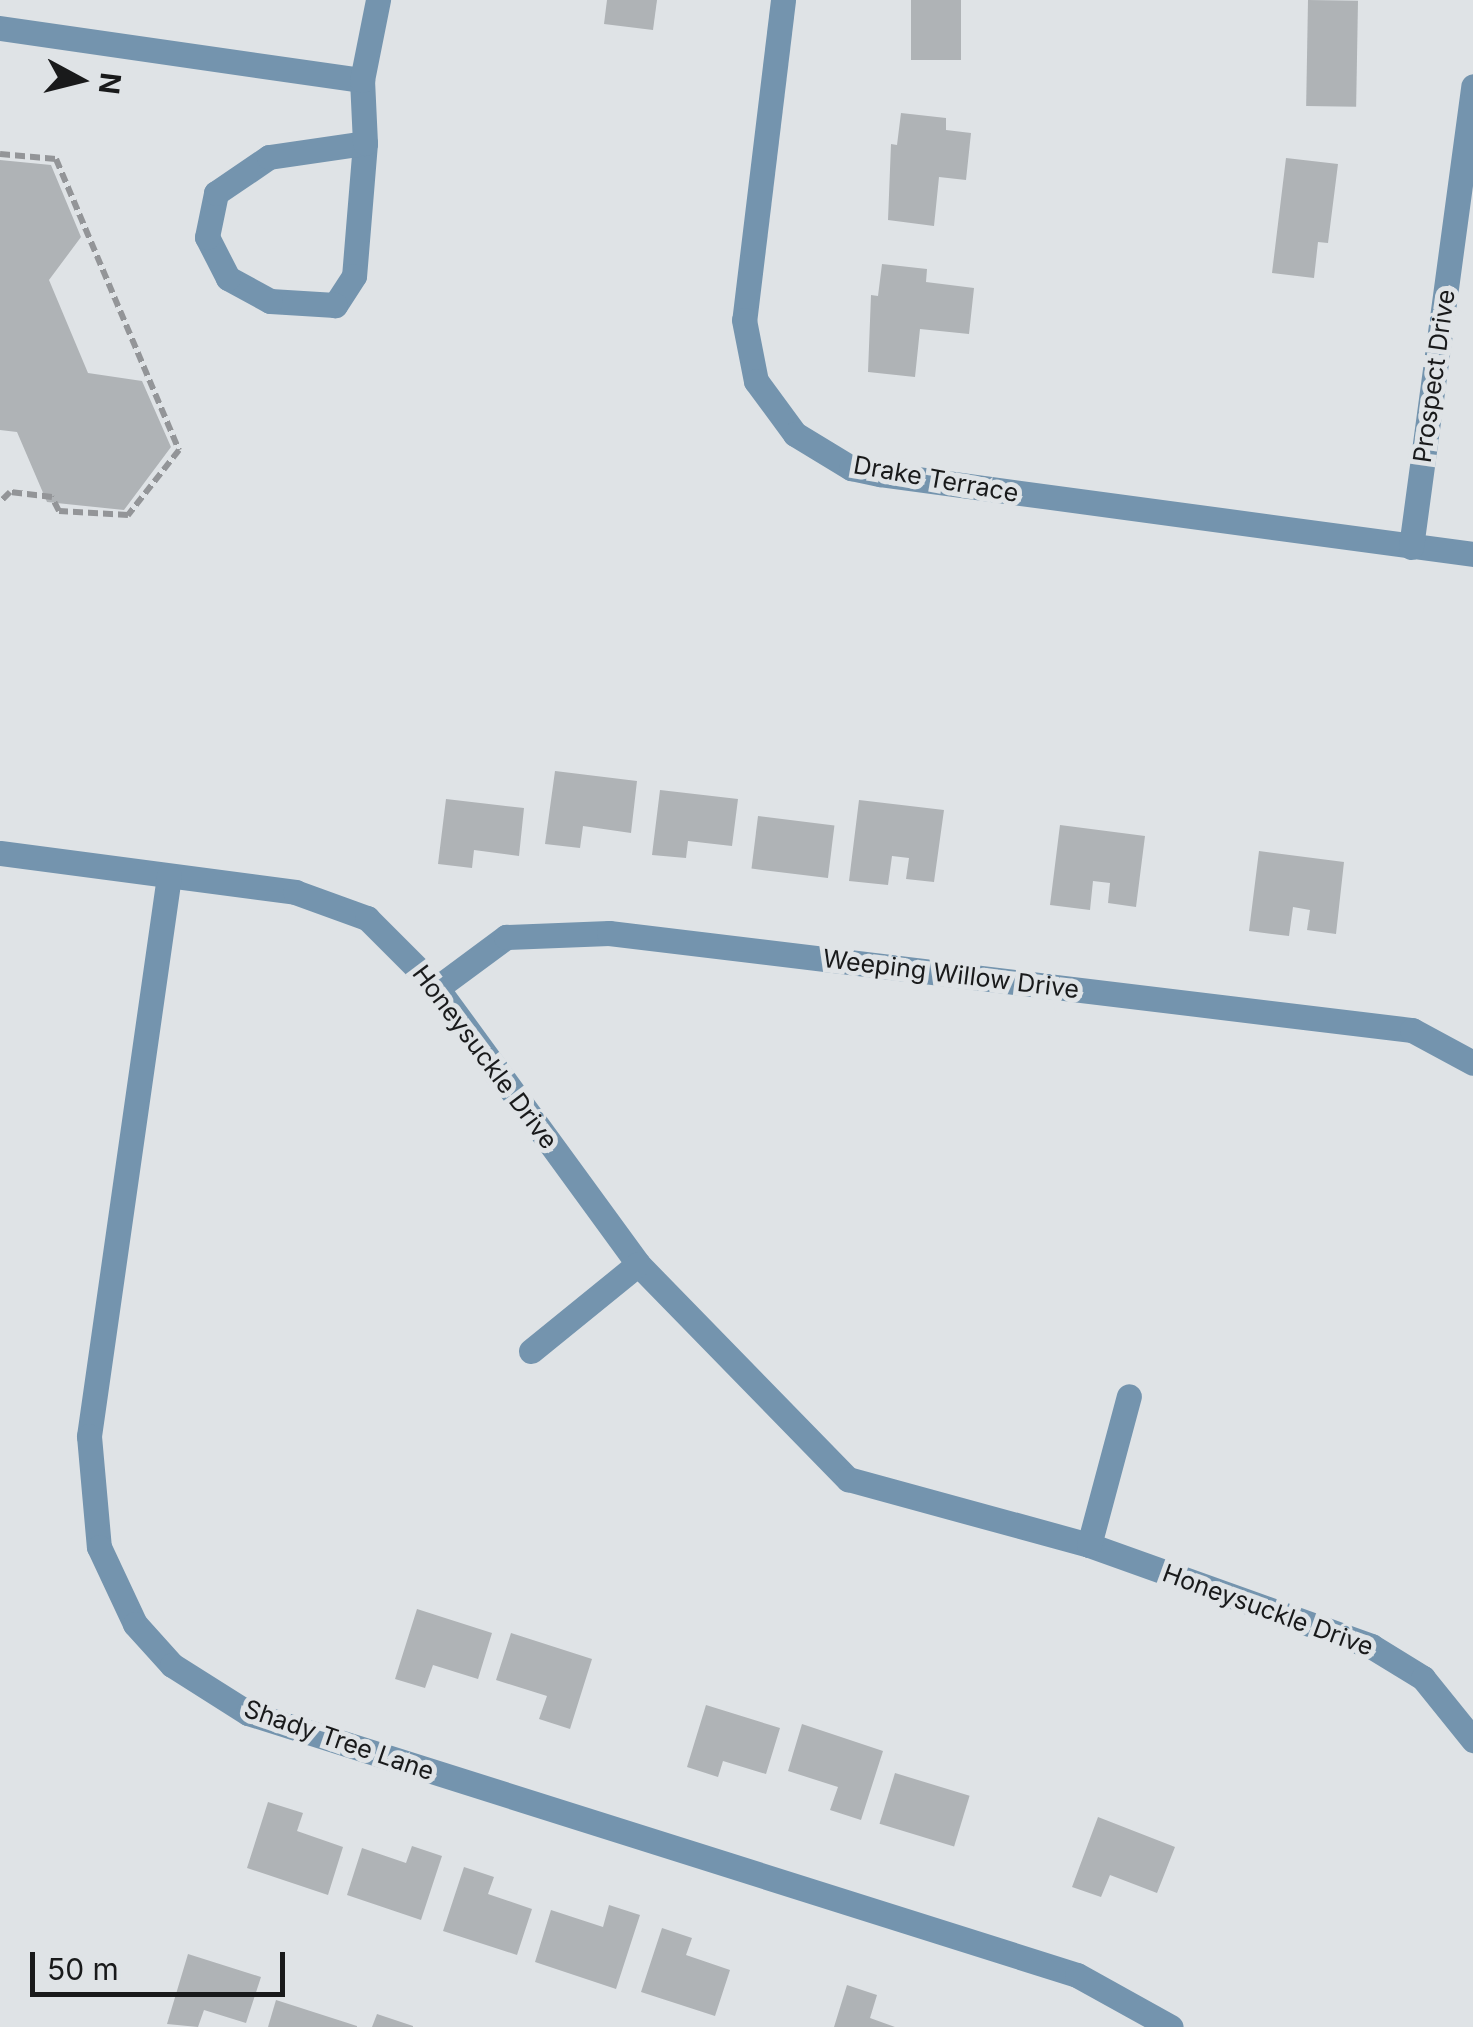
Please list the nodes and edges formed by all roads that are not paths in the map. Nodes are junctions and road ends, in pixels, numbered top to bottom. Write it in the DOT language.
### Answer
graph roads {
  1 [pos="378,0"];
  2 [pos="784,0"];
  3 [pos="0,28"];
  4 [pos="362,80"];
  5 [pos="1473,86"];
  6 [pos="366,142"];
  7 [pos="1410,547"];
  8 [pos="1473,554"];
  9 [pos="0,853"];
  10 [pos="169,876"];
  11 [pos="437,988"];
  12 [pos="1473,1063"];
  13 [pos="638,1264"];
  14 [pos="531,1351"];
  15 [pos="1129,1396"];
  16 [pos="1090,1545"];
  17 [pos="1473,1740"];
  18 [pos="1171,2027"];
  1 -- 4 [label="street"];
  2 -- 7 [label="street, Drake Terrace"];
  3 -- 4 [label="street"];
  4 -- 6 [label="street"];
  5 -- 7 [label="street, Prospect Drive"];
  6 -- 6 [label="street"];
  7 -- 8 [label="street, Drake Terrace"];
  9 -- 10 [label="street, Honeysuckle Drive"];
  10 -- 11 [label="street, Honeysuckle Drive"];
  10 -- 18 [label="street, Shady Tree Lane"];
  11 -- 12 [label="street, Weeping Willow Drive"];
  11 -- 13 [label="street, Honeysuckle Drive"];
  13 -- 14 [label="street"];
  13 -- 16 [label="street, Honeysuckle Drive"];
  15 -- 16 [label="street"];
  16 -- 17 [label="street, Honeysuckle Drive"];
}
